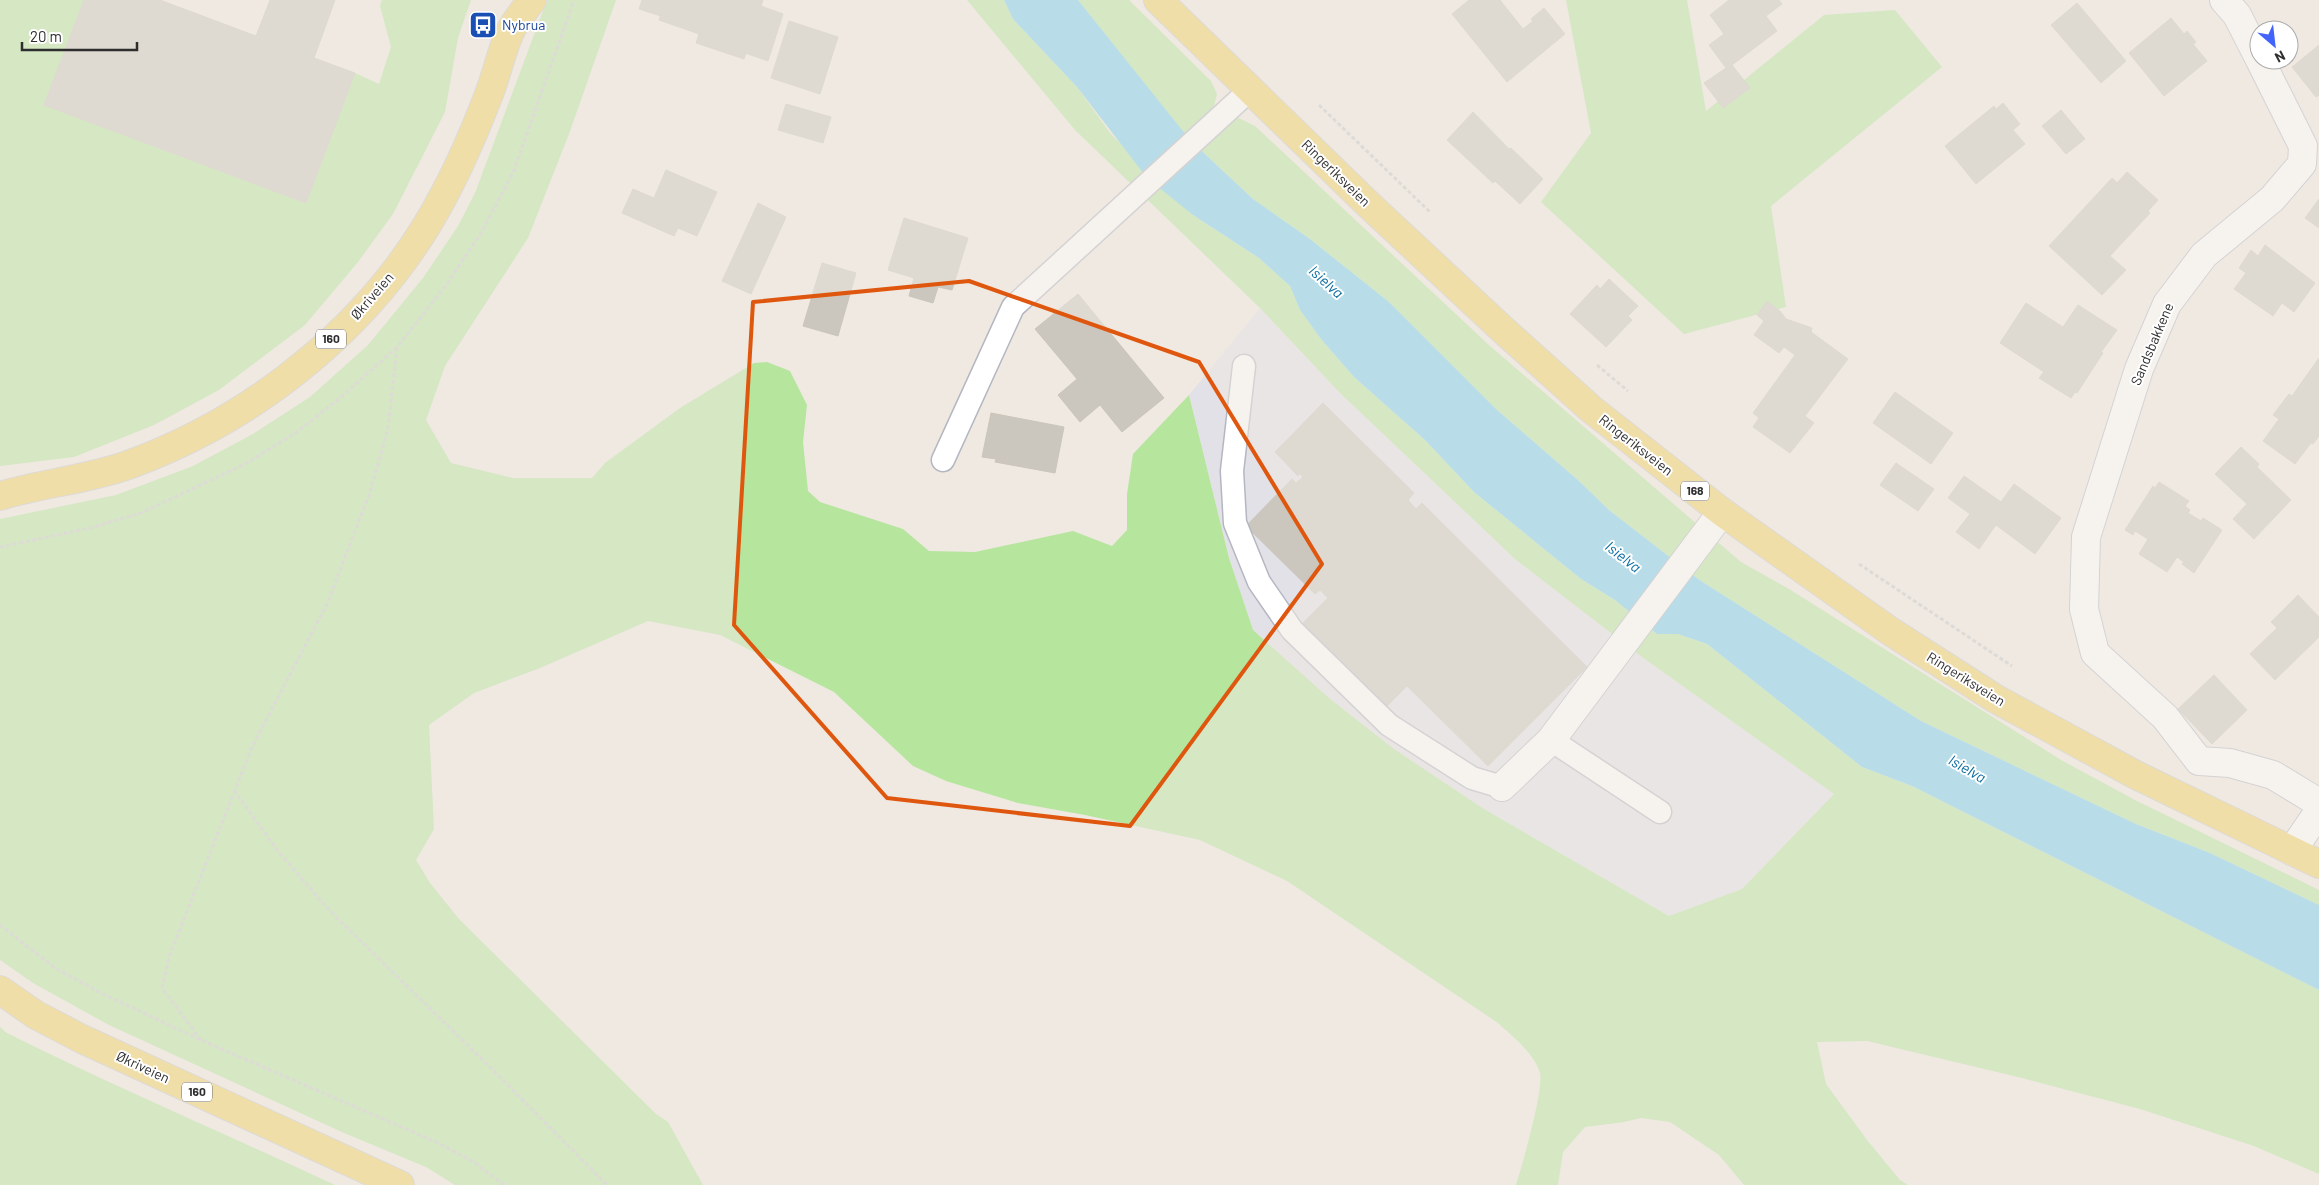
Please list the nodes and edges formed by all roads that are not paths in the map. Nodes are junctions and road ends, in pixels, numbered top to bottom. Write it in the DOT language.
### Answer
graph roads {
  1 [pos="511,0"];
  2 [pos="532,0"];
  3 [pos="1158,0"];
  4 [pos="2224,0"];
  5 [pos="510,30"];
  6 [pos="2249,38"];
  7 [pos="2265,70"];
  8 [pos="1251,89"];
  9 [pos="1244,366"];
  10 [pos="943,460"];
  11 [pos="3,494"];
  12 [pos="1722,512"];
  13 [pos="1551,740"];
  14 [pos="1502,787"];
  15 [pos="2319,804"];
  16 [pos="2319,811"];
  17 [pos="1660,812"];
  18 [pos="2292,851"];
  19 [pos="2319,864"];
  20 [pos="0,990"];
  21 [pos="400,1185"];
  1 -- 5 [label="main road, Økriveien / 160"];
  2 -- 5 [label="main road, Økriveien / 160"];
  3 -- 8 [label="main road, Ringeriksveien / 168"];
  4 -- 6 [label="street, Sandsbakkene"];
  5 -- 11 [label="main road, Økriveien / 160"];
  7 -- 15 [label="street, Sandsbakkene"];
  8 -- 10 [label="lane"];
  8 -- 12 [label="main road, Ringeriksveien / 168"];
  9 -- 14 [label="lane"];
  12 -- 13 [label="street"];
  12 -- 18 [label="main road, Ringeriksveien / 168"];
  13 -- 14 [label="street"];
  13 -- 17 [label="lane"];
  16 -- 18 [label="street"];
  18 -- 19 [label="main road, Ringeriksveien / 168"];
  20 -- 21 [label="main road, Økriveien / 160"];
}
